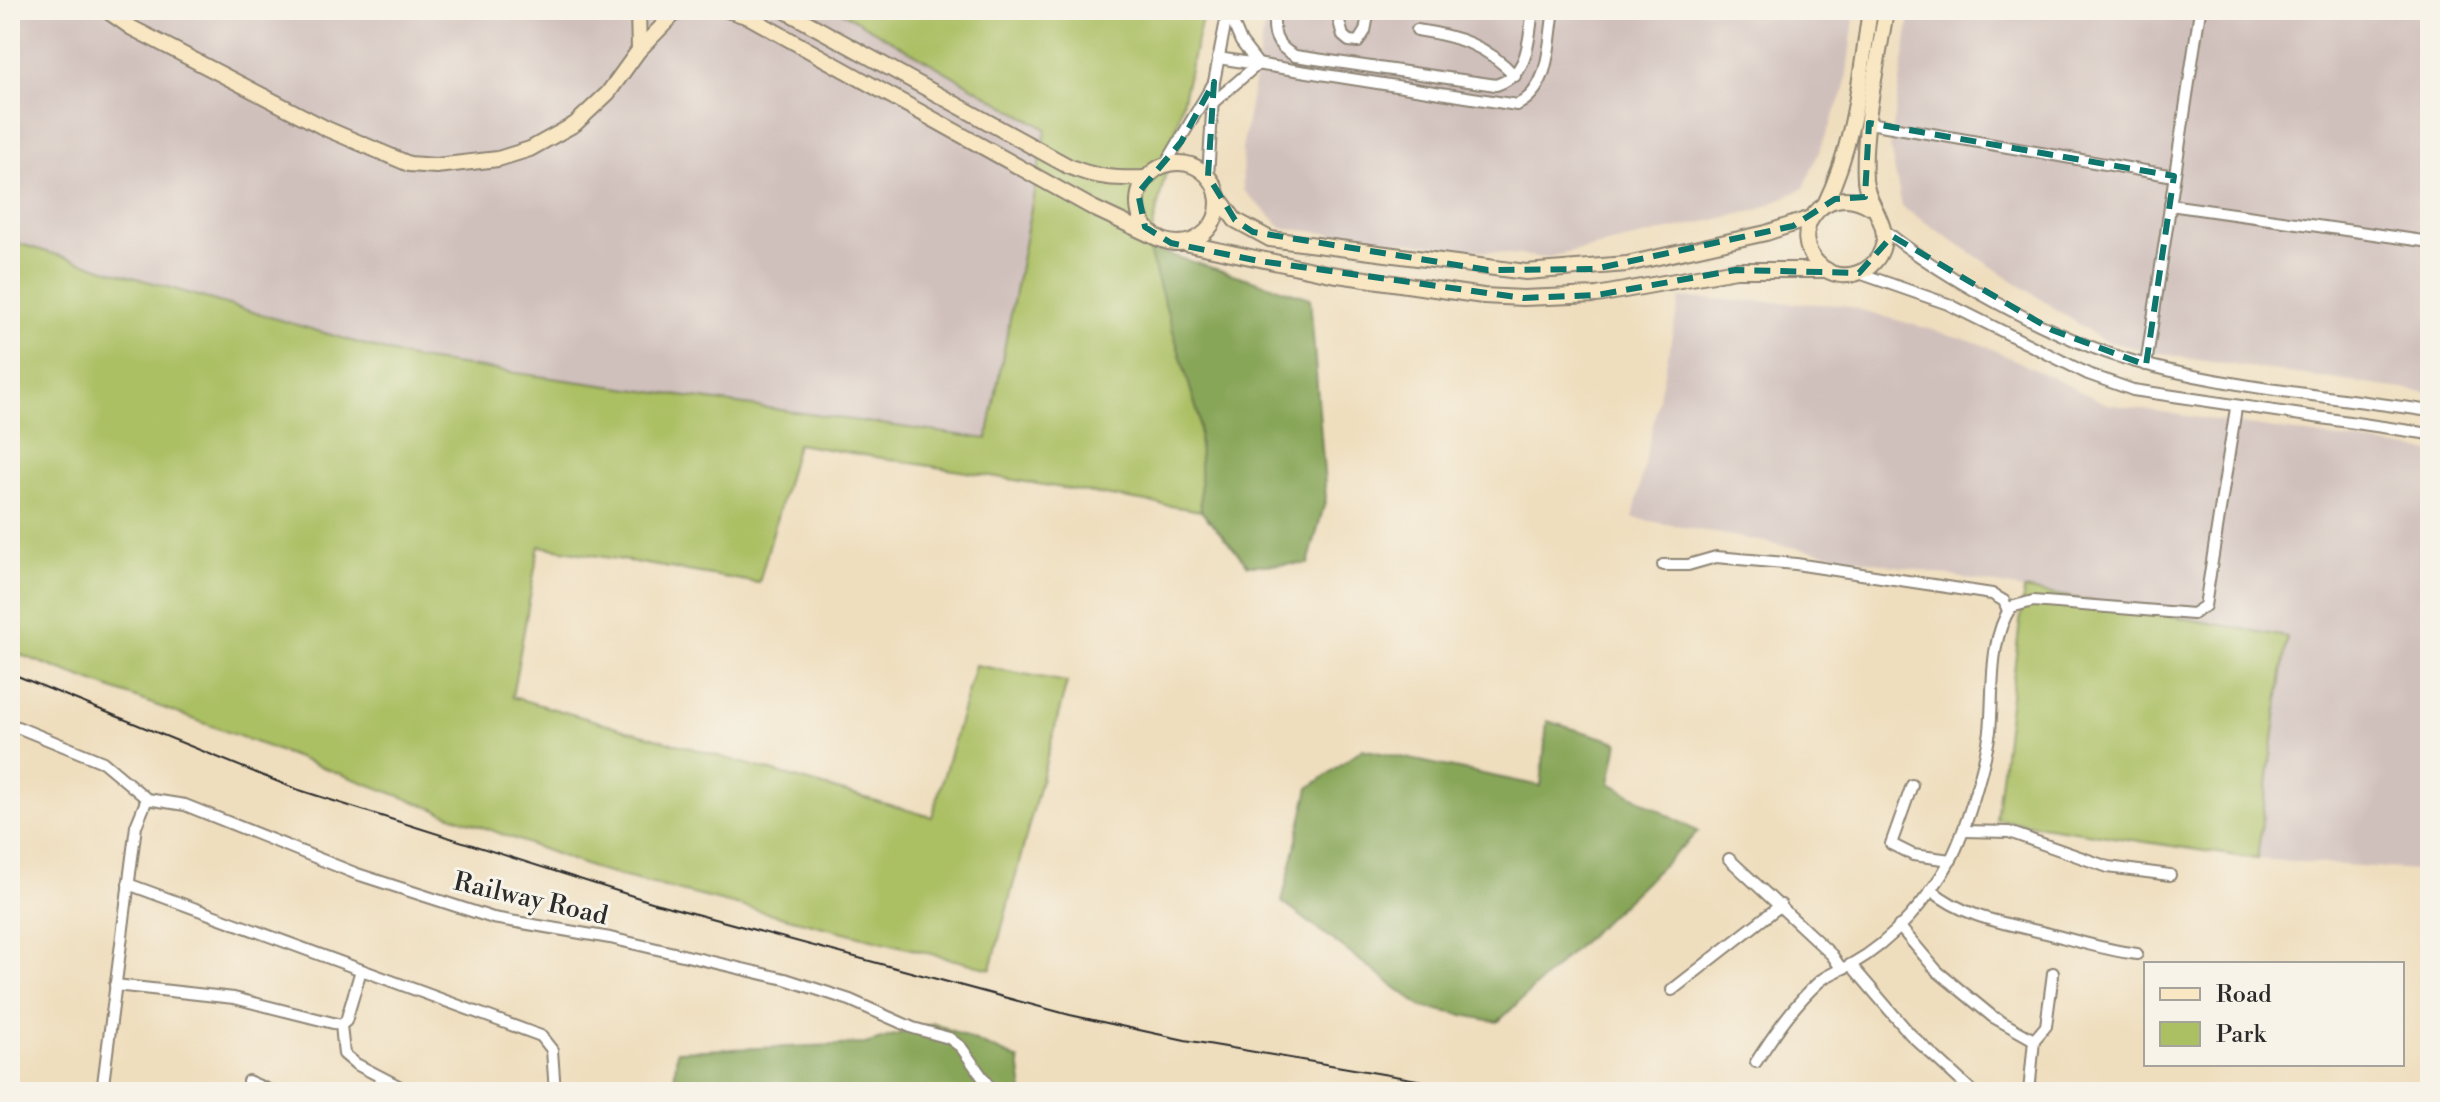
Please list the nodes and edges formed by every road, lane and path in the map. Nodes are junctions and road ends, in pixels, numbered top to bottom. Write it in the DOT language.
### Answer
graph roads {
  1 [pos="106,10"];
  2 [pos="638,10"];
  3 [pos="649,10"];
  4 [pos="727,10"];
  5 [pos="784,10"];
  6 [pos="1228,10"];
  7 [pos="1275,10"];
  8 [pos="1336,10"];
  9 [pos="1369,10"];
  10 [pos="1533,10"];
  11 [pos="1554,10"];
  12 [pos="1870,10"];
  13 [pos="1886,10"];
  14 [pos="2200,10"];
  15 [pos="681,12"];
  16 [pos="1417,30"];
  17 [pos="639,50"];
  18 [pos="1218,58"];
  19 [pos="1258,64"];
  20 [pos="1515,76"];
  21 [pos="1214,82"];
  22 [pos="1215,101"];
  23 [pos="1869,123"];
  24 [pos="1165,165"];
  25 [pos="1208,176"];
  26 [pos="2174,176"];
  27 [pos="1146,178"];
  28 [pos="1217,195"];
  29 [pos="1825,204"];
  30 [pos="2170,205"];
  31 [pos="1870,207"];
  32 [pos="1811,218"];
  33 [pos="1884,230"];
  34 [pos="1159,239"];
  35 [pos="2430,242"];
  36 [pos="1184,243"];
  37 [pos="1827,270"];
  38 [pos="1859,273"];
  39 [pos="2146,365"];
  40 [pos="2236,408"];
  41 [pos="2430,411"];
  42 [pos="2430,434"];
  43 [pos="1663,565"];
  44 [pos="2008,611"];
  45 [pos="10,724"];
  46 [pos="1912,785"];
  47 [pos="147,799"];
  48 [pos="1964,831"];
  49 [pos="1729,859"];
  50 [pos="1951,860"];
  51 [pos="2170,875"];
  52 [pos="128,884"];
  53 [pos="1931,890"];
  54 [pos="1781,905"];
  55 [pos="1899,926"];
  56 [pos="2137,954"];
  57 [pos="1845,966"];
  58 [pos="361,970"];
  59 [pos="2053,973"];
  60 [pos="115,985"];
  61 [pos="1672,990"];
  62 [pos="341,1025"];
  63 [pos="2034,1040"];
  64 [pos="1756,1062"];
  65 [pos="248,1081"];
  66 [pos="102,1092"];
  67 [pos="273,1092"];
  68 [pos="410,1092"];
  69 [pos="555,1092"];
  70 [pos="993,1092"];
  71 [pos="1973,1092"];
  72 [pos="2029,1092"];
  1 -- 17 [label="street"];
  2 -- 17 [label="street"];
  3 -- 15 [label="street"];
  4 -- 34 [label="street"];
  5 -- 27 [label="street"];
  6 -- 18 [label="street"];
  6 -- 19 [label="street"];
  7 -- 20 [label="street"];
  8 -- 9 [label="street"];
  10 -- 20 [label="street"];
  11 -- 19 [label="street"];
  12 -- 29 [label="street"];
  13 -- 23 [label="street"];
  14 -- 26 [label="street"];
  15 -- 17 [label="street"];
  16 -- 20 [label="street"];
  18 -- 19 [label="street"];
  18 -- 21 [label="street"];
  19 -- 22 [label="street"];
  21 -- 22 [label="street"];
  21 -- 24 [label="street"];
  22 -- 25 [label="street"];
  23 -- 26 [label="street"];
  23 -- 31 [label="street"];
  24 -- 25 [label="street"];
  24 -- 27 [label="street"];
  25 -- 28 [label="street"];
  26 -- 30 [label="street"];
  27 -- 34 [label="street"];
  28 -- 32 [label="street"];
  28 -- 36 [label="street"];
  29 -- 31 [label="street"];
  29 -- 32 [label="street"];
  30 -- 35 [label="street"];
  30 -- 39 [label="street"];
  31 -- 33 [label="street"];
  32 -- 37 [label="street"];
  33 -- 38 [label="street"];
  33 -- 39 [label="street"];
  34 -- 36 [label="street"];
  36 -- 37 [label="street"];
  37 -- 38 [label="street"];
  38 -- 40 [label="street"];
  39 -- 41 [label="street"];
  40 -- 42 [label="street"];
  40 -- 44 [label="street"];
  43 -- 44 [label="street"];
  44 -- 48 [label="street"];
  45 -- 47 [label="street"];
  46 -- 50 [label="street"];
  47 -- 52 [label="street"];
  47 -- 70 [label="street, Railway Road"];
  48 -- 50 [label="street"];
  48 -- 51 [label="street"];
  49 -- 54 [label="street"];
  50 -- 53 [label="street"];
  52 -- 58 [label="street"];
  52 -- 60 [label="street"];
  53 -- 55 [label="street"];
  53 -- 56 [label="street"];
  54 -- 57 [label="street"];
  54 -- 61 [label="street"];
  55 -- 57 [label="street"];
  55 -- 63 [label="street"];
  57 -- 64 [label="street"];
  57 -- 71 [label="street"];
  58 -- 62 [label="street"];
  58 -- 69 [label="street"];
  59 -- 63 [label="street"];
  60 -- 62 [label="street"];
  60 -- 66 [label="street"];
  62 -- 68 [label="street"];
  63 -- 72 [label="street"];
  65 -- 67 [label="street"];
}
